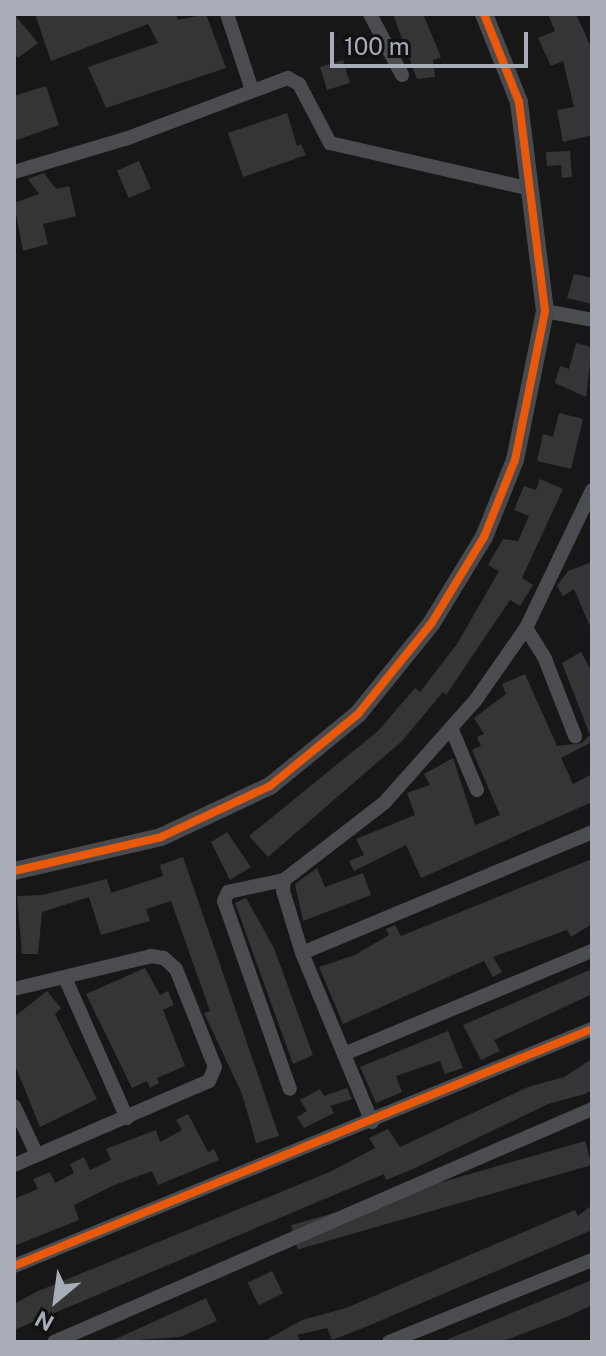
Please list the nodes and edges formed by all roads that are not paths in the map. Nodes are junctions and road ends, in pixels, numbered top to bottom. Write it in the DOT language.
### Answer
graph roads {
  1 [pos="227,14"];
  2 [pos="370,14"];
  3 [pos="484,14"];
  4 [pos="402,75"];
  5 [pos="252,90"];
  6 [pos="14,172"];
  7 [pos="531,189"];
  8 [pos="545,311"];
  9 [pos="592,320"];
  10 [pos="591,499"];
  11 [pos="526,628"];
  12 [pos="452,730"];
  13 [pos="575,736"];
  14 [pos="477,790"];
  15 [pos="592,832"];
  16 [pos="14,871"];
  17 [pos="284,880"];
  18 [pos="592,951"];
  19 [pos="302,953"];
  20 [pos="66,980"];
  21 [pos="14,989"];
  22 [pos="592,1029"];
  23 [pos="344,1054"];
  24 [pos="290,1089"];
  25 [pos="14,1106"];
  26 [pos="592,1109"];
  27 [pos="127,1118"];
  28 [pos="372,1122"];
  29 [pos="37,1155"];
  30 [pos="14,1165"];
  31 [pos="592,1260"];
  32 [pos="14,1266"];
  33 [pos="54,1342"];
  34 [pos="389,1342"];
  1 -- 5 [label="street"];
  2 -- 4 [label="street"];
  3 -- 7 [label="street"];
  5 -- 6 [label="street"];
  5 -- 7 [label="street"];
  7 -- 8 [label="street"];
  8 -- 9 [label="street"];
  8 -- 16 [label="street"];
  10 -- 11 [label="street"];
  11 -- 12 [label="street"];
  11 -- 13 [label="street"];
  12 -- 14 [label="street"];
  12 -- 17 [label="street"];
  15 -- 19 [label="street"];
  17 -- 19 [label="street"];
  17 -- 24 [label="street"];
  18 -- 23 [label="street"];
  19 -- 23 [label="street"];
  20 -- 21 [label="street"];
  20 -- 27 [label="street"];
  20 -- 27 [label="street"];
  22 -- 28 [label="street"];
  23 -- 28 [label="street"];
  25 -- 29 [label="street"];
  26 -- 33 [label="street"];
  27 -- 29 [label="street"];
  28 -- 32 [label="street"];
  29 -- 30 [label="street"];
  31 -- 34 [label="street"];
}
